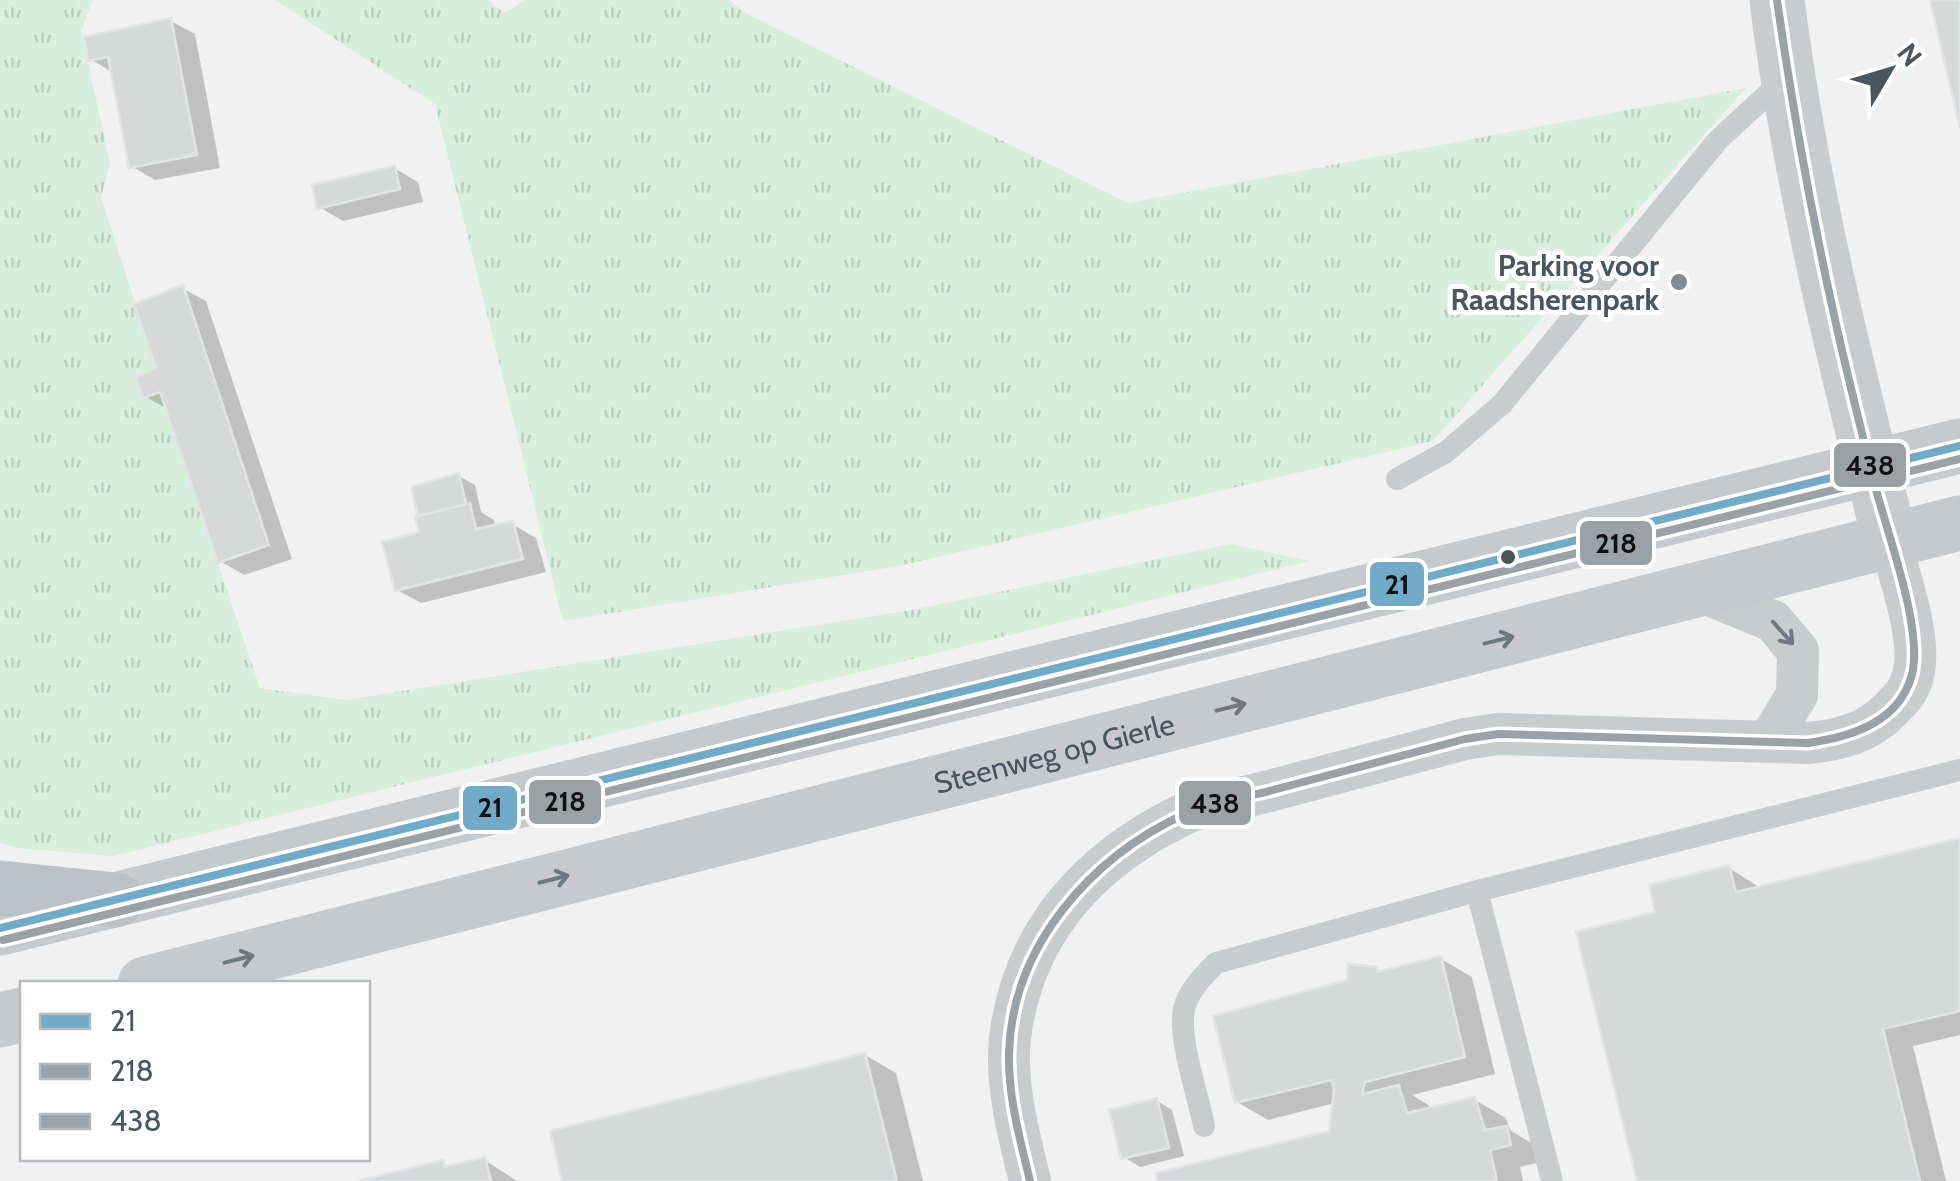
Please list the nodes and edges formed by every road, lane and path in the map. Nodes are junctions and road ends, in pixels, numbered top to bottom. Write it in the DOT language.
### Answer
graph roads {
  1 [pos="1777,0"];
  2 [pos="1786,77"];
  3 [pos="1960,446"];
  4 [pos="1872,467"];
  5 [pos="1397,478"];
  6 [pos="1960,522"];
  7 [pos="1890,540"];
  8 [pos="1697,590"];
  9 [pos="1768,742"];
  10 [pos="1960,770"];
  11 [pos="0,888"];
  12 [pos="1476,891"];
  13 [pos="116,900"];
  14 [pos="0,928"];
  15 [pos="157,981"];
  16 [pos="1204,1126"];
  17 [pos="1030,1181"];
  18 [pos="1552,1181"];
  1 -- 2 [label="street"];
  2 -- 4 [label="street"];
  2 -- 5 [label="lane"];
  3 -- 4 [label="main road"];
  4 -- 7 [label="street"];
  4 -- 13 [label="main road"];
  6 -- 7 [label="main road, Steenweg op Gierle"];
  7 -- 8 [label="main road, Steenweg op Gierle"];
  7 -- 9 [label="street"];
  8 -- 9 [label="street, one-way"];
  15 -- 8 [label="main road, Steenweg op Gierle, one-way"];
  9 -- 17 [label="street"];
  10 -- 12 [label="lane"];
  11 -- 13 [label="highway"];
  12 -- 16 [label="lane"];
  12 -- 18 [label="lane"];
  13 -- 14 [label="main road"];
}
